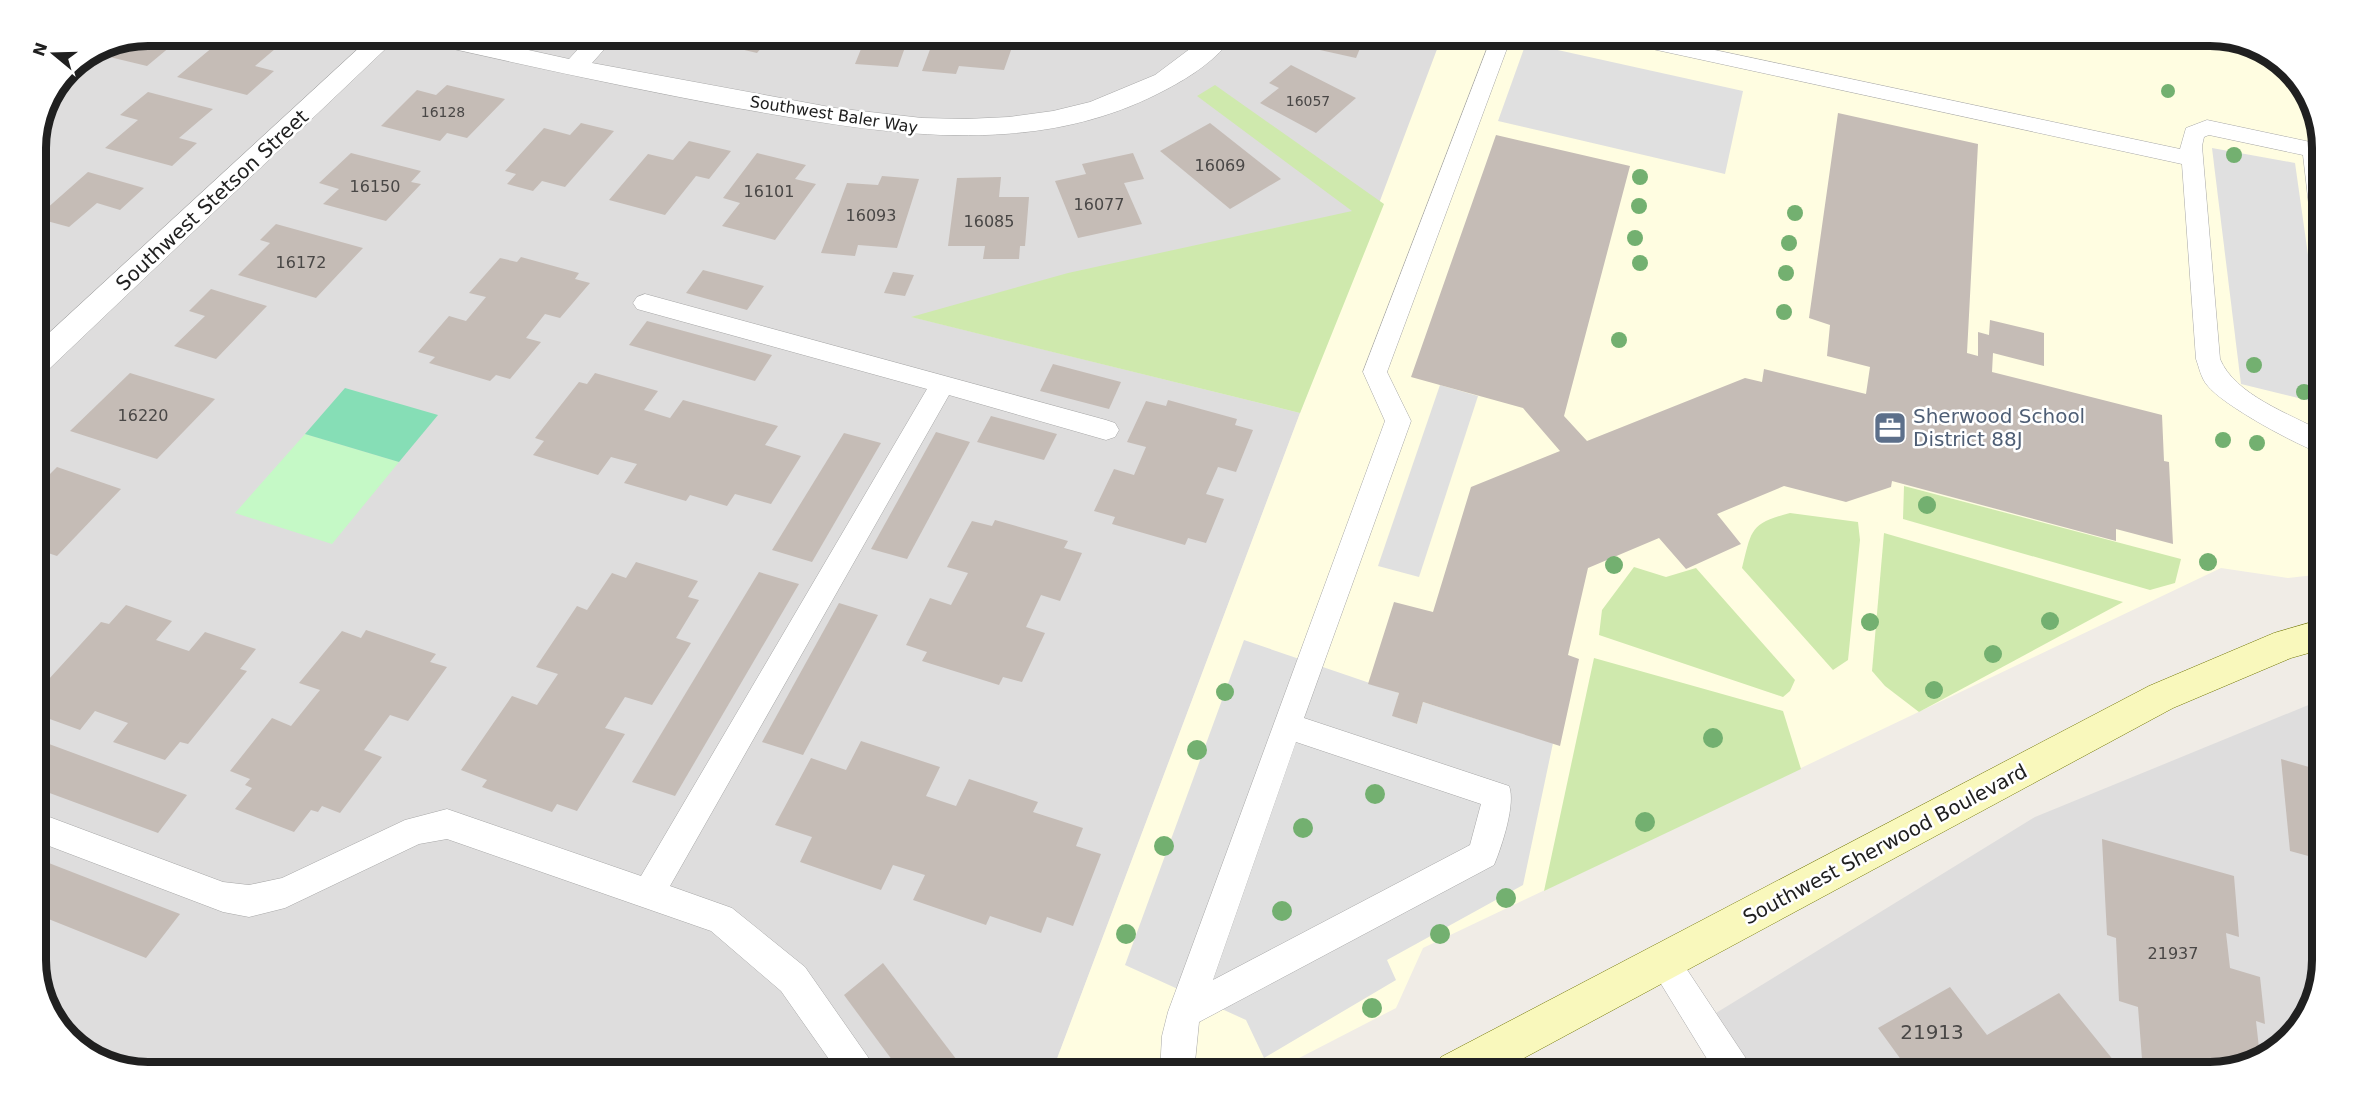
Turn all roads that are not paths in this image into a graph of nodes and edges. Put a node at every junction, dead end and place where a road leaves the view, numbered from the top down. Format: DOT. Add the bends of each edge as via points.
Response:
graph roads {
  1 [pos="376,46"];
  2 [pos="476,46"];
  3 [pos="595,46"];
  4 [pos="1211,46"];
  5 [pos="1497,46"];
  6 [pos="1667,46"];
  7 [pos="574,68"];
  8 [pos="2312,148"];
  9 [pos="2192,159"];
  10 [pos="645,303"];
  11 [pos="48,338"];
  12 [pos="943,384"];
  13 [pos="1106,430"];
  14 [pos="2312,438"];
  15 [pos="2312,637"];
  16 [pos="1287,726"];
  17 [pos="47,830"];
  18 [pos="649,893"];
  19 [pos="1664,961"];
  20 [pos="1185,1012"];
  21 [pos="851,1062"];
  22 [pos="1178,1062"];
  23 [pos="1475,1062"];
  24 [pos="1729,1062"];
  1 -- 11 [label="street, Southwest Stetson Street"];
  2 -- 7 [label="street, Southwest Baler Way"];
  3 -- 7 [label="street"];
  4 -- 7 [label="street, Southwest Baler Way" via="1175,74 1128,99 1052,121 1002,128 880,124"];
  5 -- 16 [label="lane" via="1376,372 1398,421"];
  6 -- 9 [label="lane"];
  8 -- 9 [label="lane" via="2207,127 2194,134"];
  9 -- 14 [label="lane" via="2208,359 2216,379 2245,402"];
  10 -- 12 [label="lane"];
  12 -- 13 [label="lane"];
  12 -- 18 [label="lane"];
  15 -- 19 [label="main road, Southwest Sherwood Boulevard" via="2275,648 2161,697"];
  16 -- 20 [label="lane"];
  16 -- 20 [label="lane" via="1498,796 1483,854"];
  17 -- 18 [label="lane" via="223,897 249,901 285,893 416,830 447,824"];
  18 -- 21 [label="lane" via="721,919 793,979"];
  19 -- 23 [label="main road, Southwest Sherwood Boulevard"];
  19 -- 24 [label="lane"];
  20 -- 22 [label="lane"];
}
